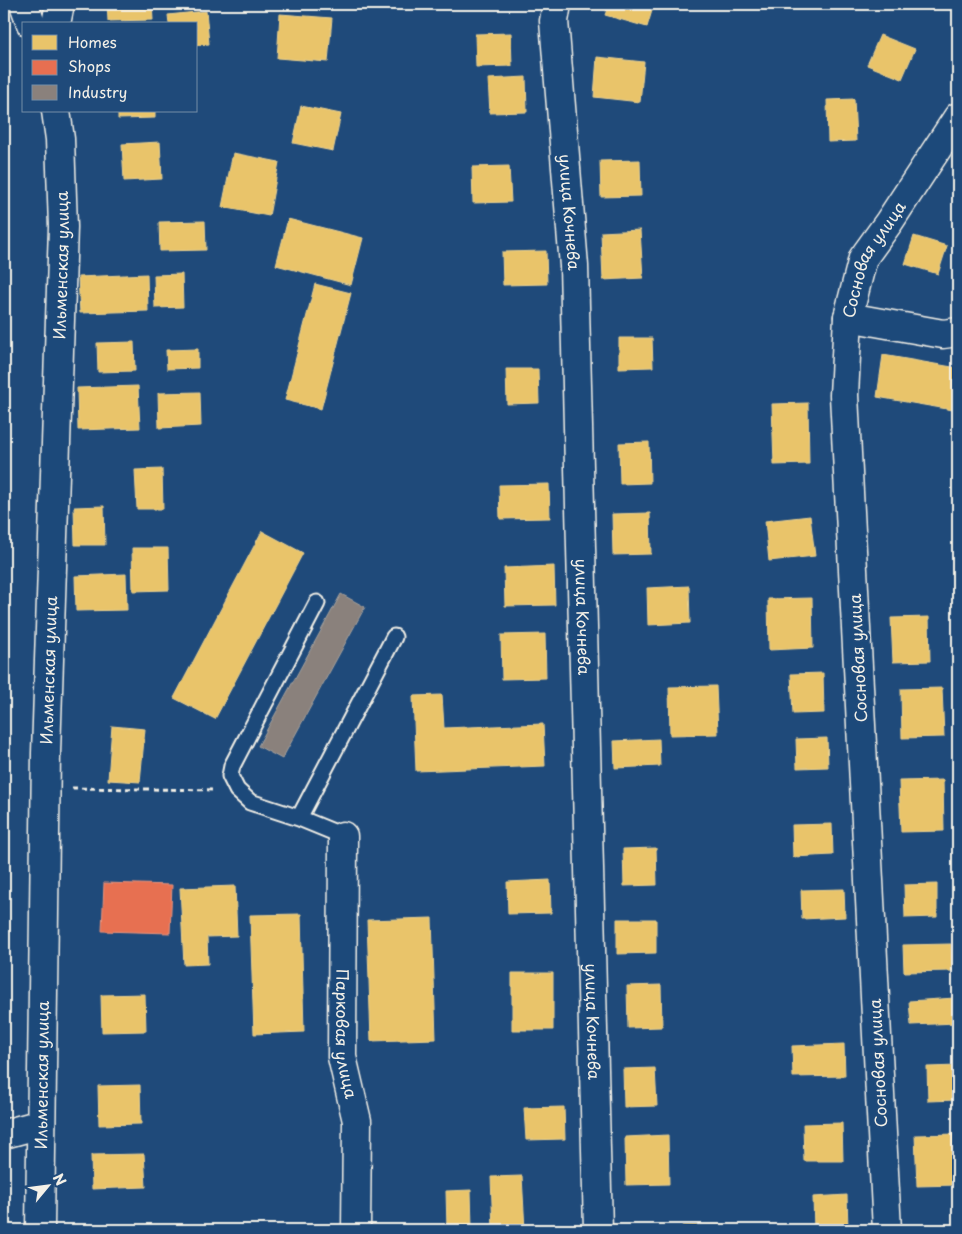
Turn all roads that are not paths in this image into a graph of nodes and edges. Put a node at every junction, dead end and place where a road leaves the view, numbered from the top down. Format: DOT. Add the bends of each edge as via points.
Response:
graph roads {
  1 [pos="24,4"];
  2 [pos="60,4"];
  3 [pos="557,4"];
  4 [pos="31,22"];
  5 [pos="56,22"];
  6 [pos="56,112"];
  7 [pos="958,117"];
  8 [pos="848,317"];
  9 [pos="958,332"];
  10 [pos="317,603"];
  11 [pos="394,637"];
  12 [pos="299,818"];
  13 [pos="343,836"];
  14 [pos="41,1124"];
  15 [pos="4,1134"];
  16 [pos="40,1230"];
  17 [pos="356,1230"];
  18 [pos="598,1230"];
  19 [pos="887,1230"];
  1 -- 4 [label="street"];
  2 -- 5 [label="street"];
  3 -- 18 [label="street, улица Кочнева" via="554,21 574,266"];
  6 -- 14 [label="street, Ильменская улица" via="63,227 46,788"];
  7 -- 8 [label="street, Сосновая улица" via="863,258"];
  8 -- 9 [label="street" via="943,334"];
  8 -- 19 [label="street, Сосновая улица" via="844,395"];
  10 -- 12 [label="lane" via="232,766 230,776 237,790 250,802"];
  11 -- 12 [label="lane"];
  12 -- 13 [label="lane"];
  13 -- 17 [label="street, Парковая улица" via="342,1058 357,1121"];
  14 -- 15 [label="street"];
  14 -- 16 [label="street, Ильменская улица"];
}
